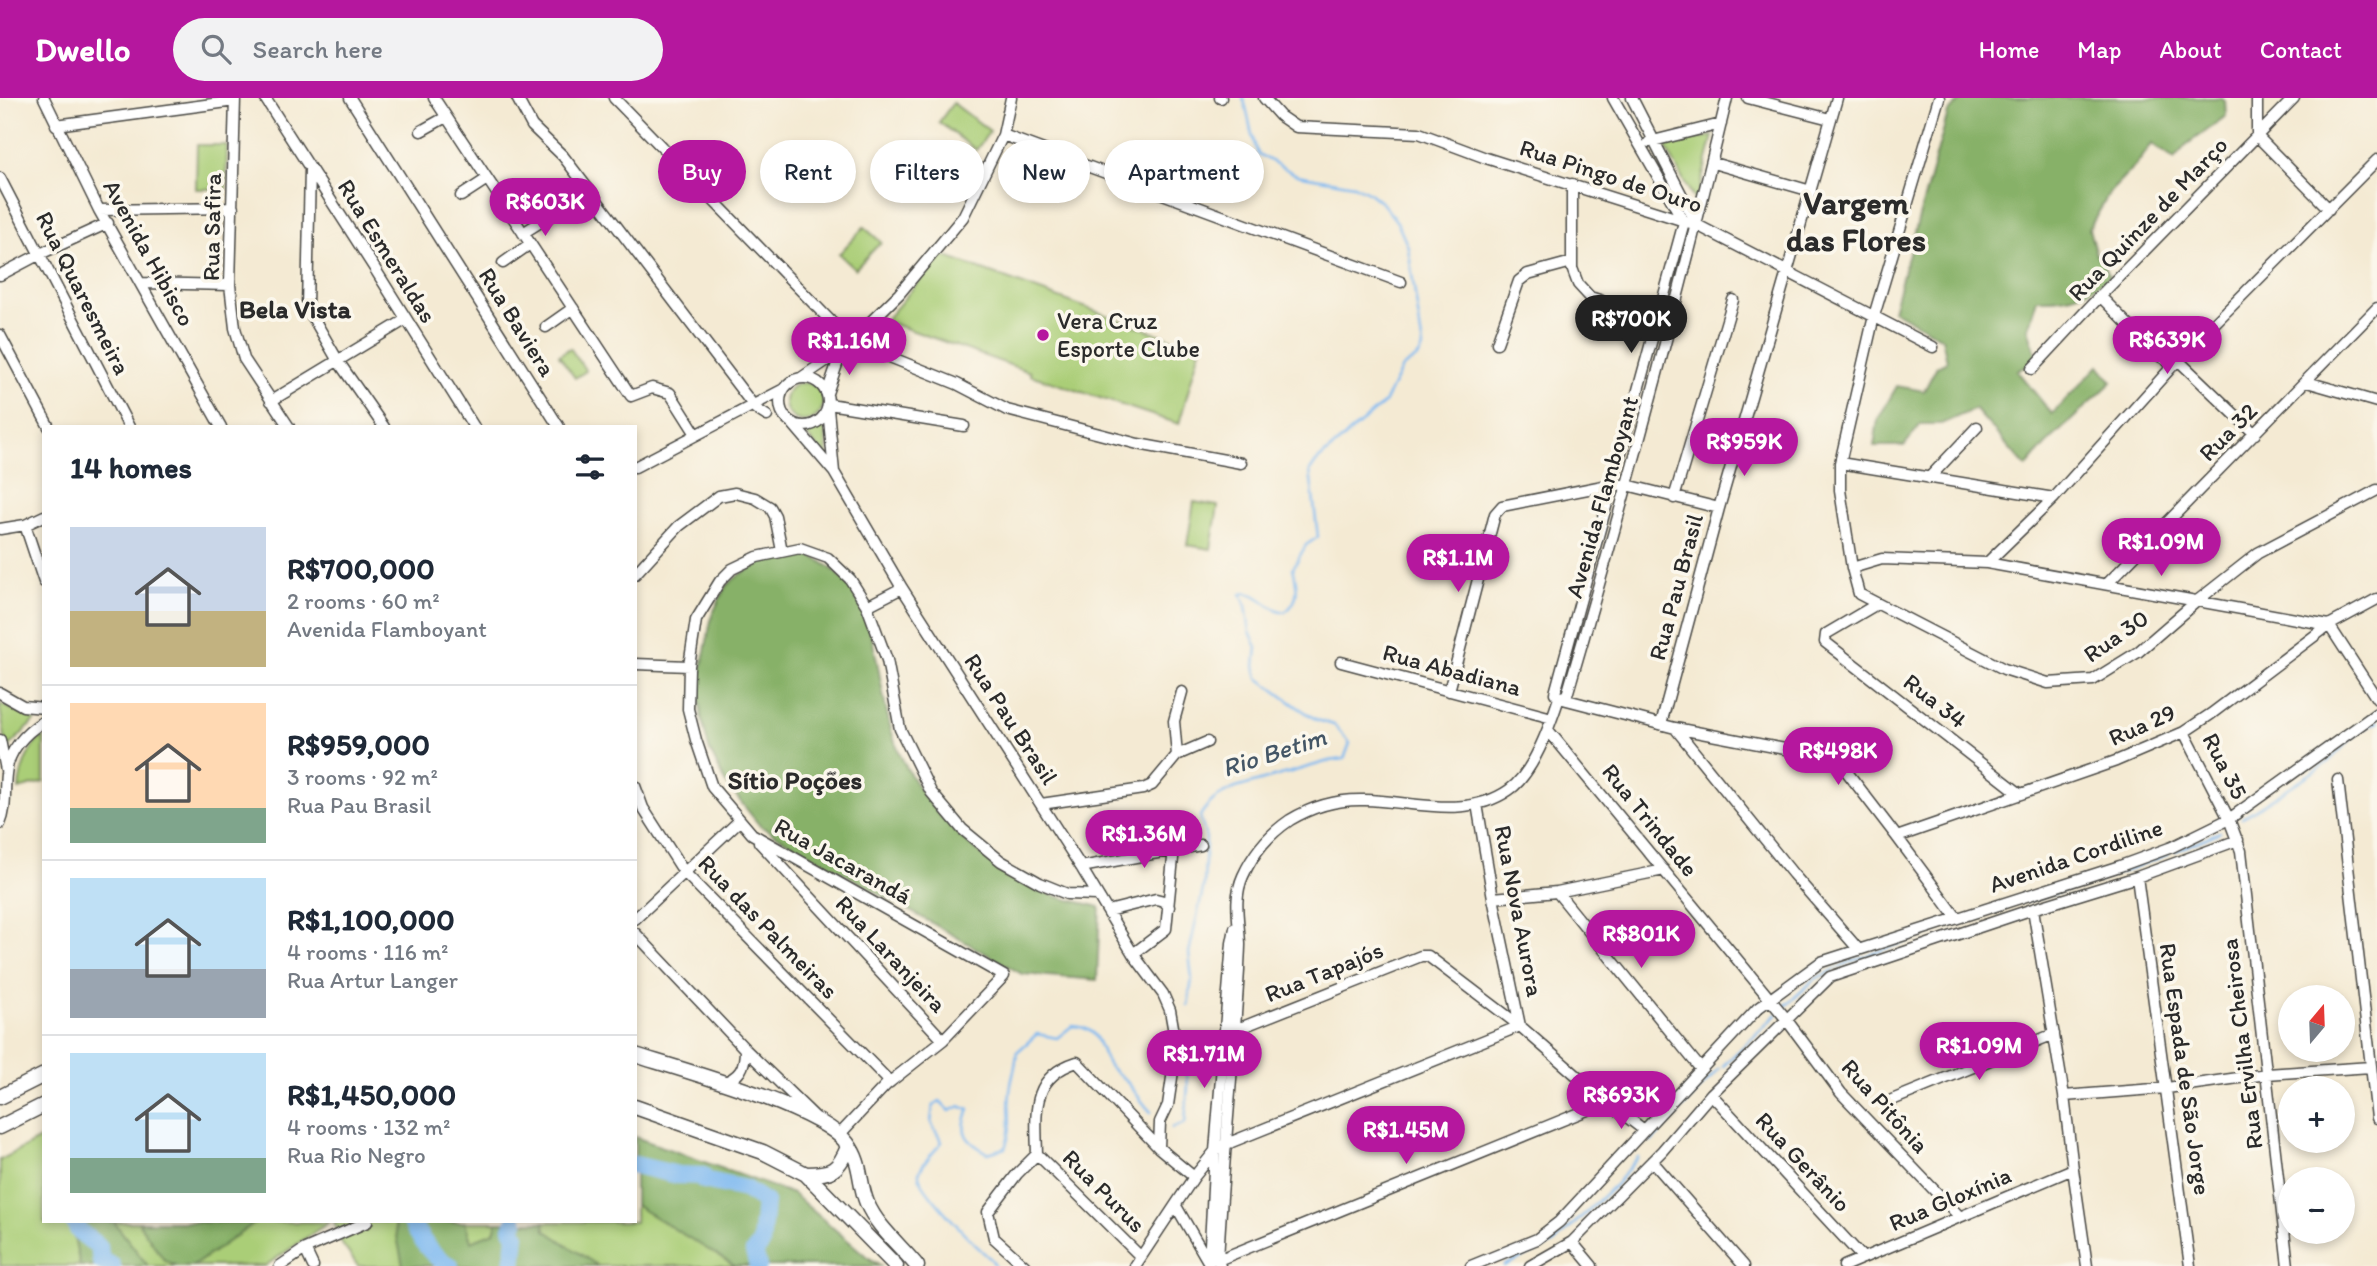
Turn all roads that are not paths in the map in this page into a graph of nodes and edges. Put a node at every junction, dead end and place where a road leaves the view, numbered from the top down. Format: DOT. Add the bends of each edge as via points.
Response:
graph roads {
  1 [pos="44,98"];
  2 [pos="265,98"];
  3 [pos="350,98"];
  4 [pos="434,98"];
  5 [pos="517,98"];
  6 [pos="614,98"];
  7 [pos="1011,98"];
  8 [pos="1265,98"];
  9 [pos="1613,98"];
  10 [pos="1632,98"];
  11 [pos="1727,98"];
  12 [pos="1748,98"];
  13 [pos="1837,98"];
  14 [pos="1939,98"];
  15 [pos="2257,98"];
  16 [pos="2294,98"];
  17 [pos="235,99"];
  18 [pos="446,117"];
  19 [pos="1830,119"];
  20 [pos="1721,124"];
  21 [pos="56,125"];
  22 [pos="421,131"];
  23 [pos="1003,135"];
  24 [pos="2257,136"];
  25 [pos="1653,139"];
  26 [pos="1640,149"];
  27 [pos="2377,160"];
  28 [pos="1713,163"];
  29 [pos="310,168"];
  30 [pos="0,178"];
  31 [pos="487,179"];
  32 [pos="1572,184"];
  33 [pos="1811,191"];
  34 [pos="461,196"];
  35 [pos="233,208"];
  36 [pos="2329,209"];
  37 [pos="99,210"];
  38 [pos="550,216"];
  39 [pos="1684,222"];
  40 [pos="108,223"];
  41 [pos="1697,225"];
  42 [pos="523,233"];
  43 [pos="530,244"];
  44 [pos="40,254"];
  45 [pos="1572,262"];
  46 [pos="503,263"];
  47 [pos="1789,271"];
  48 [pos="0,275"];
  49 [pos="1401,282"];
  50 [pos="142,283"];
  51 [pos="230,285"];
  52 [pos="2100,296"];
  53 [pos="1733,300"];
  54 [pos="573,308"];
  55 [pos="2377,308"];
  56 [pos="1874,316"];
  57 [pos="405,320"];
  58 [pos="1654,326"];
  59 [pos="547,327"];
  60 [pos="1669,331"];
  61 [pos="0,335"];
  62 [pos="1497,343"];
  63 [pos="846,346"];
  64 [pos="1933,347"];
  65 [pos="338,360"];
  66 [pos="2178,360"];
  67 [pos="2032,369"];
  68 [pos="801,378"];
  69 [pos="2307,382"];
  70 [pos="784,389"];
  71 [pos="271,401"];
  72 [pos="828,402"];
  73 [pos="2377,402"];
  74 [pos="753,404"];
  75 [pos="767,416"];
  76 [pos="724,419"];
  77 [pos="791,423"];
  78 [pos="47,425"];
  79 [pos="128,425"];
  80 [pos="219,425"];
  81 [pos="288,425"];
  82 [pos="383,425"];
  83 [pos="473,425"];
  84 [pos="558,425"];
  85 [pos="964,426"];
  86 [pos="1977,427"];
  87 [pos="696,434"];
  88 [pos="2255,434"];
  89 [pos="1241,463"];
  90 [pos="1840,463"];
  91 [pos="637,466"];
  92 [pos="834,472"];
  93 [pos="1929,478"];
  94 [pos="1613,484"];
  95 [pos="1628,485"];
  96 [pos="2377,490"];
  97 [pos="1674,498"];
  98 [pos="2054,498"];
  99 [pos="1719,508"];
  100 [pos="42,517"];
  101 [pos="25,524"];
  102 [pos="0,529"];
  103 [pos="782,551"];
  104 [pos="1987,563"];
  105 [pos="1852,568"];
  106 [pos="637,572"];
  107 [pos="42,576"];
  108 [pos="2107,584"];
  109 [pos="902,588"];
  110 [pos="2377,599"];
  111 [pos="2197,601"];
  112 [pos="1877,604"];
  113 [pos="867,606"];
  114 [pos="2329,625"];
  115 [pos="1341,662"];
  116 [pos="637,664"];
  117 [pos="689,666"];
  118 [pos="1449,691"];
  119 [pos="1182,692"];
  120 [pos="0,693"];
  121 [pos="1559,698"];
  122 [pos="2377,699"];
  123 [pos="42,708"];
  124 [pos="2377,713"];
  125 [pos="1552,718"];
  126 [pos="42,722"];
  127 [pos="1661,724"];
  128 [pos="1675,728"];
  129 [pos="1548,730"];
  130 [pos="2184,732"];
  131 [pos="0,740"];
  132 [pos="1207,742"];
  133 [pos="1177,755"];
  134 [pos="6,770"];
  135 [pos="2338,780"];
  136 [pos="637,791"];
  137 [pos="2019,793"];
  138 [pos="1041,804"];
  139 [pos="1477,804"];
  140 [pos="2230,819"];
  141 [pos="739,821"];
  142 [pos="0,824"];
  143 [pos="752,834"];
  144 [pos="1897,837"];
  145 [pos="2238,840"];
  146 [pos="1201,845"];
  147 [pos="1174,848"];
  148 [pos="1081,867"];
  149 [pos="1664,870"];
  150 [pos="684,872"];
  151 [pos="2137,877"];
  152 [pos="1557,892"];
  153 [pos="1097,895"];
  154 [pos="1493,898"];
  155 [pos="1169,906"];
  156 [pos="2033,909"];
  157 [pos="1108,911"];
  158 [pos="637,917"];
  159 [pos="1957,918"];
  160 [pos="1237,922"];
  161 [pos="641,943"];
  162 [pos="1859,950"];
  163 [pos="1133,954"];
  164 [pos="1771,1001"];
  165 [pos="1784,1017"];
  166 [pos="1520,1026"];
  167 [pos="1235,1030"];
  168 [pos="2054,1034"];
  169 [pos="943,1040"];
  170 [pos="745,1049"];
  171 [pos="637,1058"];
  172 [pos="2371,1067"];
  173 [pos="1700,1068"];
  174 [pos="2267,1074"];
  175 [pos="42,1075"];
  176 [pos="890,1082"];
  177 [pos="722,1084"];
  178 [pos="2166,1088"];
  179 [pos="1711,1094"];
  180 [pos="2064,1096"];
  181 [pos="0,1097"];
  182 [pos="1892,1100"];
  183 [pos="1607,1102"];
  184 [pos="42,1106"];
  185 [pos="637,1108"];
  186 [pos="2377,1118"];
  187 [pos="819,1121"];
  188 [pos="0,1127"];
  189 [pos="1644,1130"];
  190 [pos="843,1139"];
  191 [pos="1159,1148"];
  192 [pos="1219,1148"];
  193 [pos="1037,1154"];
  194 [pos="1652,1161"];
  195 [pos="2073,1169"];
  196 [pos="806,1174"];
  197 [pos="1194,1177"];
  198 [pos="1176,1206"];
  199 [pos="1960,1217"];
  200 [pos="366,1223"];
  201 [pos="1572,1242"];
  202 [pos="305,1249"];
  203 [pos="1863,1258"];
  204 [pos="1138,1262"];
  205 [pos="1214,1264"];
  206 [pos="279,1266"];
  207 [pos="313,1266"];
  208 [pos="896,1266"];
  209 [pos="917,1266"];
  210 [pos="1026,1266"];
  211 [pos="1471,1266"];
  212 [pos="1530,1266"];
  213 [pos="1592,1266"];
  214 [pos="1744,1266"];
  215 [pos="1843,1266"];
  216 [pos="2088,1266"];
  217 [pos="2190,1266"];
  218 [pos="2288,1266"];
  1 -- 21 [label="street, Avenida Hibisco"];
  2 -- 29 [label="street, Rua Esmeraldas"];
  3 -- 84 [label="street, Rua Baviera"];
  4 -- 18 [label="street"];
  5 -- 74 [label="street" via="532,126 564,156"];
  6 -- 63 [label="street"];
  7 -- 23 [label="street"];
  8 -- 32 [label="street, Rua Pingo de Ouro" via="1296,127 1419,133"];
  9 -- 26 [label="street"];
  10 -- 25 [label="street"];
  11 -- 20 [label="street, Avenida Flamboyant"];
  12 -- 19 [label="street"];
  13 -- 19 [label="street, Rua Pau Brasil"];
  14 -- 56 [label="street"];
  15 -- 24 [label="street"];
  16 -- 24 [label="street, Rua Quinze de Março"];
  17 -- 21 [label="street"];
  17 -- 35 [label="street, Rua Safira"];
  18 -- 22 [label="street"];
  18 -- 31 [label="street"];
  19 -- 33 [label="street, Rua Pau Brasil"];
  20 -- 25 [label="street"];
  20 -- 28 [label="street, Avenida Flamboyant"];
  21 -- 37 [label="street, Avenida Hibisco"];
  23 -- 49 [label="street"];
  23 -- 63 [label="street" via="963,217 898,294"];
  24 -- 36 [label="street"];
  24 -- 52 [label="street, Rua Quinze de Março"];
  25 -- 26 [label="street"];
  25 -- 41 [label="street"];
  26 -- 39 [label="street"];
  27 -- 36 [label="street"];
  28 -- 33 [label="street"];
  28 -- 41 [label="street, Avenida Flamboyant"];
  29 -- 57 [label="street, Rua Esmeraldas"];
  29 -- 65 [label="street" via="306,307"];
  30 -- 44 [label="street, Rua Quaresmeira"];
  31 -- 34 [label="street"];
  31 -- 42 [label="street"];
  32 -- 39 [label="street, Rua Pingo de Ouro"];
  32 -- 45 [label="street"];
  33 -- 47 [label="street, Rua Pau Brasil"];
  35 -- 37 [label="street"];
  35 -- 51 [label="street, Rua Safira"];
  36 -- 66 [label="street"];
  37 -- 40 [label="street, Avenida Hibisco"];
  38 -- 42 [label="street"];
  39 -- 41 [label="street, Rua Pingo de Ouro"];
  39 -- 58 [label="street, Avenida Flamboyant"];
  40 -- 44 [label="street"];
  40 -- 50 [label="street, Avenida Hibisco"];
  41 -- 47 [label="street, Rua Pingo de Ouro"];
  41 -- 60 [label="street, Avenida Flamboyant"];
  42 -- 43 [label="street"];
  43 -- 46 [label="street"];
  43 -- 54 [label="street"];
  44 -- 48 [label="street"];
  44 -- 79 [label="street, Rua Quaresmeira"];
  45 -- 58 [label="street" via="1578,284 1590,297"];
  45 -- 62 [label="street" via="1528,274 1519,281"];
  47 -- 56 [label="street, Rua Pingo de Ouro"];
  47 -- 99 [label="street, Rua Pau Brasil"];
  50 -- 51 [label="street"];
  50 -- 80 [label="street, Avenida Hibisco"];
  51 -- 71 [label="street, Rua Safira" via="244,359"];
  52 -- 66 [label="street" via="2158,355"];
  52 -- 67 [label="street, Rua Quinze de Março"];
  53 -- 97 [label="street"];
  54 -- 59 [label="street"];
  54 -- 87 [label="street" via="631,396 652,388 670,393"];
  55 -- 69 [label="street, Rua 32"];
  56 -- 64 [label="street, Rua Pingo de Ouro"];
  56 -- 90 [label="street"];
  57 -- 65 [label="street"];
  57 -- 83 [label="street, Rua Esmeraldas"];
  58 -- 60 [label="street"];
  58 -- 94 [label="street, Avenida Flamboyant"];
  60 -- 95 [label="street, Avenida Flamboyant"];
  61 -- 78 [label="street"];
  63 -- 68 [label="street"];
  63 -- 72 [label="street"];
  63 -- 89 [label="street" via="957,384 1007,410 1138,444"];
  65 -- 71 [label="street"];
  65 -- 82 [label="street"];
  66 -- 88 [label="street"];
  66 -- 98 [label="street"];
  68 -- 70 [label="street"];
  68 -- 72 [label="street" via="818,382"];
  69 -- 73 [label="street"];
  69 -- 88 [label="street, Rua 32"];
  70 -- 74 [label="street"];
  70 -- 77 [label="street" via="780,409"];
  71 -- 81 [label="street, Rua Safira"];
  72 -- 77 [label="street" via="825,416 814,425"];
  72 -- 85 [label="street"];
  72 -- 92 [label="street, Rua Pau Brasil"];
  74 -- 75 [label="street"];
  74 -- 76 [label="street"];
  75 -- 76 [label="street"];
  75 -- 77 [label="street"];
  76 -- 87 [label="street"];
  77 -- 92 [label="street, Rua Pau Brasil"];
  86 -- 93 [label="street"];
  87 -- 91 [label="street"];
  88 -- 108 [label="street, Rua 32"];
  90 -- 93 [label="street"];
  90 -- 105 [label="street"];
  92 -- 109 [label="street, Rua Pau Brasil"];
  93 -- 98 [label="street"];
  94 -- 95 [label="street"];
  94 -- 118 [label="street" via="1507,503 1498,509"];
  94 -- 121 [label="street, Avenida Flamboyant" via="1555,693"];
  95 -- 97 [label="street"];
  95 -- 121 [label="street, Avenida Flamboyant" via="1567,695"];
  96 -- 111 [label="street, Rua 30" via="2258,553"];
  97 -- 99 [label="street"];
  98 -- 104 [label="street"];
  99 -- 127 [label="street, Rua Pau Brasil"];
  100 -- 101 [label="street"];
  101 -- 102 [label="street"];
  101 -- 107 [label="street"];
  103 -- 106 [label="street" via="770,507 735,493 719,496 679,526"];
  103 -- 113 [label="street, Rua Jacarandá" via="800,548 828,558 850,579"];
  103 -- 117 [label="street, Rua Jacarandá" via="732,569 720,581 696,620"];
  104 -- 105 [label="street" via="1882,559"];
  104 -- 108 [label="street"];
  105 -- 112 [label="street, Rua 30" via="1859,594"];
  108 -- 111 [label="street"];
  109 -- 113 [label="street"];
  109 -- 138 [label="street, Rua Pau Brasil"];
  110 -- 114 [label="street, Rua 29"];
  111 -- 112 [label="street, Rua 30" via="2138,652 2093,680 2048,683 2004,669"];
  111 -- 114 [label="street"];
  112 -- 137 [label="street, Rua 34" via="1826,634 1825,642"];
  113 -- 153 [label="street, Rua Jacarandá" via="887,660 900,729 932,792 962,829 1001,861 1067,894"];
  114 -- 122 [label="street"];
  114 -- 130 [label="street, Rua 29"];
  115 -- 118 [label="street, Rua Abadiana"];
  116 -- 117 [label="street"];
  117 -- 141 [label="street, Rua Jacarandá" via="688,709 696,740 712,786"];
  118 -- 125 [label="street, Rua Abadiana"];
  119 -- 133 [label="street" via="1174,725"];
  120 -- 123 [label="street" via="23,706"];
  121 -- 125 [label="street, Avenida Flamboyant"];
  121 -- 127 [label="street"];
  124 -- 140 [label="street, Avenida Cordiline"];
  125 -- 129 [label="street, Avenida Flamboyant"];
  126 -- 134 [label="street" via="17,744"];
  127 -- 128 [label="street"];
  128 -- 144 [label="street" via="1837,760"];
  128 -- 162 [label="street"];
  129 -- 139 [label="street, Avenida Flamboyant" via="1524,775 1510,790"];
  129 -- 149 [label="street, Rua Trindade"];
  130 -- 137 [label="street, Rua 29" via="2116,761"];
  130 -- 140 [label="street, Rua 35"];
  131 -- 134 [label="street"];
  132 -- 133 [label="street"];
  133 -- 138 [label="street" via="1152,785 1143,789"];
  134 -- 142 [label="street" via="5,814"];
  135 -- 172 [label="street"];
  136 -- 150 [label="street, Rua das Palmeiras"];
  137 -- 144 [label="street, Rua 29"];
  138 -- 148 [label="street, Rua Pau Brasil"];
  139 -- 154 [label="street, Rua Nova Aurora"];
  139 -- 160 [label="street, Avenida Flamboyant" via="1441,808 1344,800 1300,814 1262,843 1241,880"];
  140 -- 145 [label="street, Rua Ervilha Cheirosa"];
  140 -- 159 [label="street, Avenida Cordiline" via="2120,866"];
  141 -- 143 [label="street, Rua Jacarandá"];
  141 -- 150 [label="street"];
  143 -- 169 [label="street, Rua Laranjeira"];
  143 -- 169 [label="street, Rua Jacarandá" via="1004,976"];
  144 -- 159 [label="street"];
  145 -- 151 [label="street, Avenida Cordiline"];
  145 -- 174 [label="street, Rua Ervilha Cheirosa"];
  146 -- 147 [label="street"];
  147 -- 148 [label="street"];
  147 -- 155 [label="street"];
  148 -- 153 [label="street, Rua Pau Brasil"];
  149 -- 152 [label="street"];
  149 -- 164 [label="street, Rua Trindade"];
  150 -- 158 [label="street"];
  150 -- 176 [label="street, Rua das Palmeiras"];
  151 -- 156 [label="street, Avenida Cordiline"];
  151 -- 178 [label="street, Rua Espada de São Jorge"];
  152 -- 154 [label="street"];
  152 -- 173 [label="street"];
  153 -- 157 [label="street, Rua Pau Brasil"];
  154 -- 166 [label="street, Rua Nova Aurora"];
  155 -- 157 [label="street" via="1156,899"];
  155 -- 163 [label="street" via="1166,929"];
  156 -- 165 [label="street, Avenida Cordiline" via="1830,977"];
  156 -- 168 [label="street"];
  157 -- 163 [label="street, Rua Pau Brasil"];
  159 -- 162 [label="street, Avenida Cordiline"];
  160 -- 167 [label="street"];
  160 -- 192 [label="street"];
  161 -- 170 [label="street"];
  162 -- 164 [label="street, Avenida Cordiline" via="1821,962"];
  163 -- 191 [label="street, Rua Pau Brasil" via="1163,993 1173,1027 1173,1077 1160,1122"];
  164 -- 165 [label="street, Rua Trindade"];
  164 -- 173 [label="street, Avenida Cordiline" via="1758,1008"];
  165 -- 179 [label="street, Avenida Cordiline"];
  165 -- 199 [label="street, Rua Pitônia" via="1840,1093"];
  166 -- 167 [label="street, Rua Tapajós" via="1428,956 1420,956"];
  166 -- 183 [label="street"];
  166 -- 192 [label="street"];
  167 -- 192 [label="street"];
  168 -- 180 [label="street"];
  168 -- 182 [label="street"];
  169 -- 176 [label="street"];
  170 -- 177 [label="street" via="740,1073"];
  170 -- 187 [label="street"];
  171 -- 177 [label="main road"];
  172 -- 174 [label="street"];
  172 -- 186 [label="street"];
  173 -- 189 [label="street, Avenida Cordiline"];
  174 -- 178 [label="street"];
  174 -- 218 [label="street, Rua Ervilha Cheirosa"];
  175 -- 181 [label="main road"];
  176 -- 190 [label="street"];
  177 -- 187 [label="main road"];
  178 -- 180 [label="street"];
  178 -- 217 [label="street, Rua Espada de São Jorge"];
  179 -- 194 [label="street, Avenida Cordiline"];
  179 -- 203 [label="street, Rua Gerânio"];
  180 -- 195 [label="street"];
  183 -- 189 [label="street"];
  183 -- 205 [label="street"];
  184 -- 188 [label="main road"];
  185 -- 196 [label="main road" via="764,1152"];
  187 -- 190 [label="main road"];
  189 -- 211 [label="street, Avenida Cordiline" via="1559,1222 1537,1239"];
  190 -- 196 [label="main road" via="848,1147 842,1162 829,1173"];
  190 -- 209 [label="main road" via="856,1156 872,1215"];
  191 -- 193 [label="street" via="1077,1062 1045,1083 1038,1095"];
  191 -- 197 [label="street"];
  192 -- 197 [label="street"];
  192 -- 205 [label="street"];
  193 -- 204 [label="street, Rua Purus"];
  193 -- 210 [label="street" via="988,1212 994,1238"];
  194 -- 201 [label="street, Avenida Cordiline"];
  194 -- 214 [label="street"];
  195 -- 199 [label="street, Rua Gloxínia"];
  195 -- 216 [label="street"];
  196 -- 208 [label="main road"];
  197 -- 198 [label="street"];
  198 -- 204 [label="street"];
  198 -- 205 [label="street"];
  199 -- 203 [label="street, Rua Gloxínia"];
  200 -- 202 [label="street"];
  201 -- 212 [label="street, Avenida Cordiline"];
  201 -- 213 [label="street"];
  202 -- 206 [label="street"];
  202 -- 207 [label="street"];
  203 -- 215 [label="street, Rua Gloxínia"];
}
